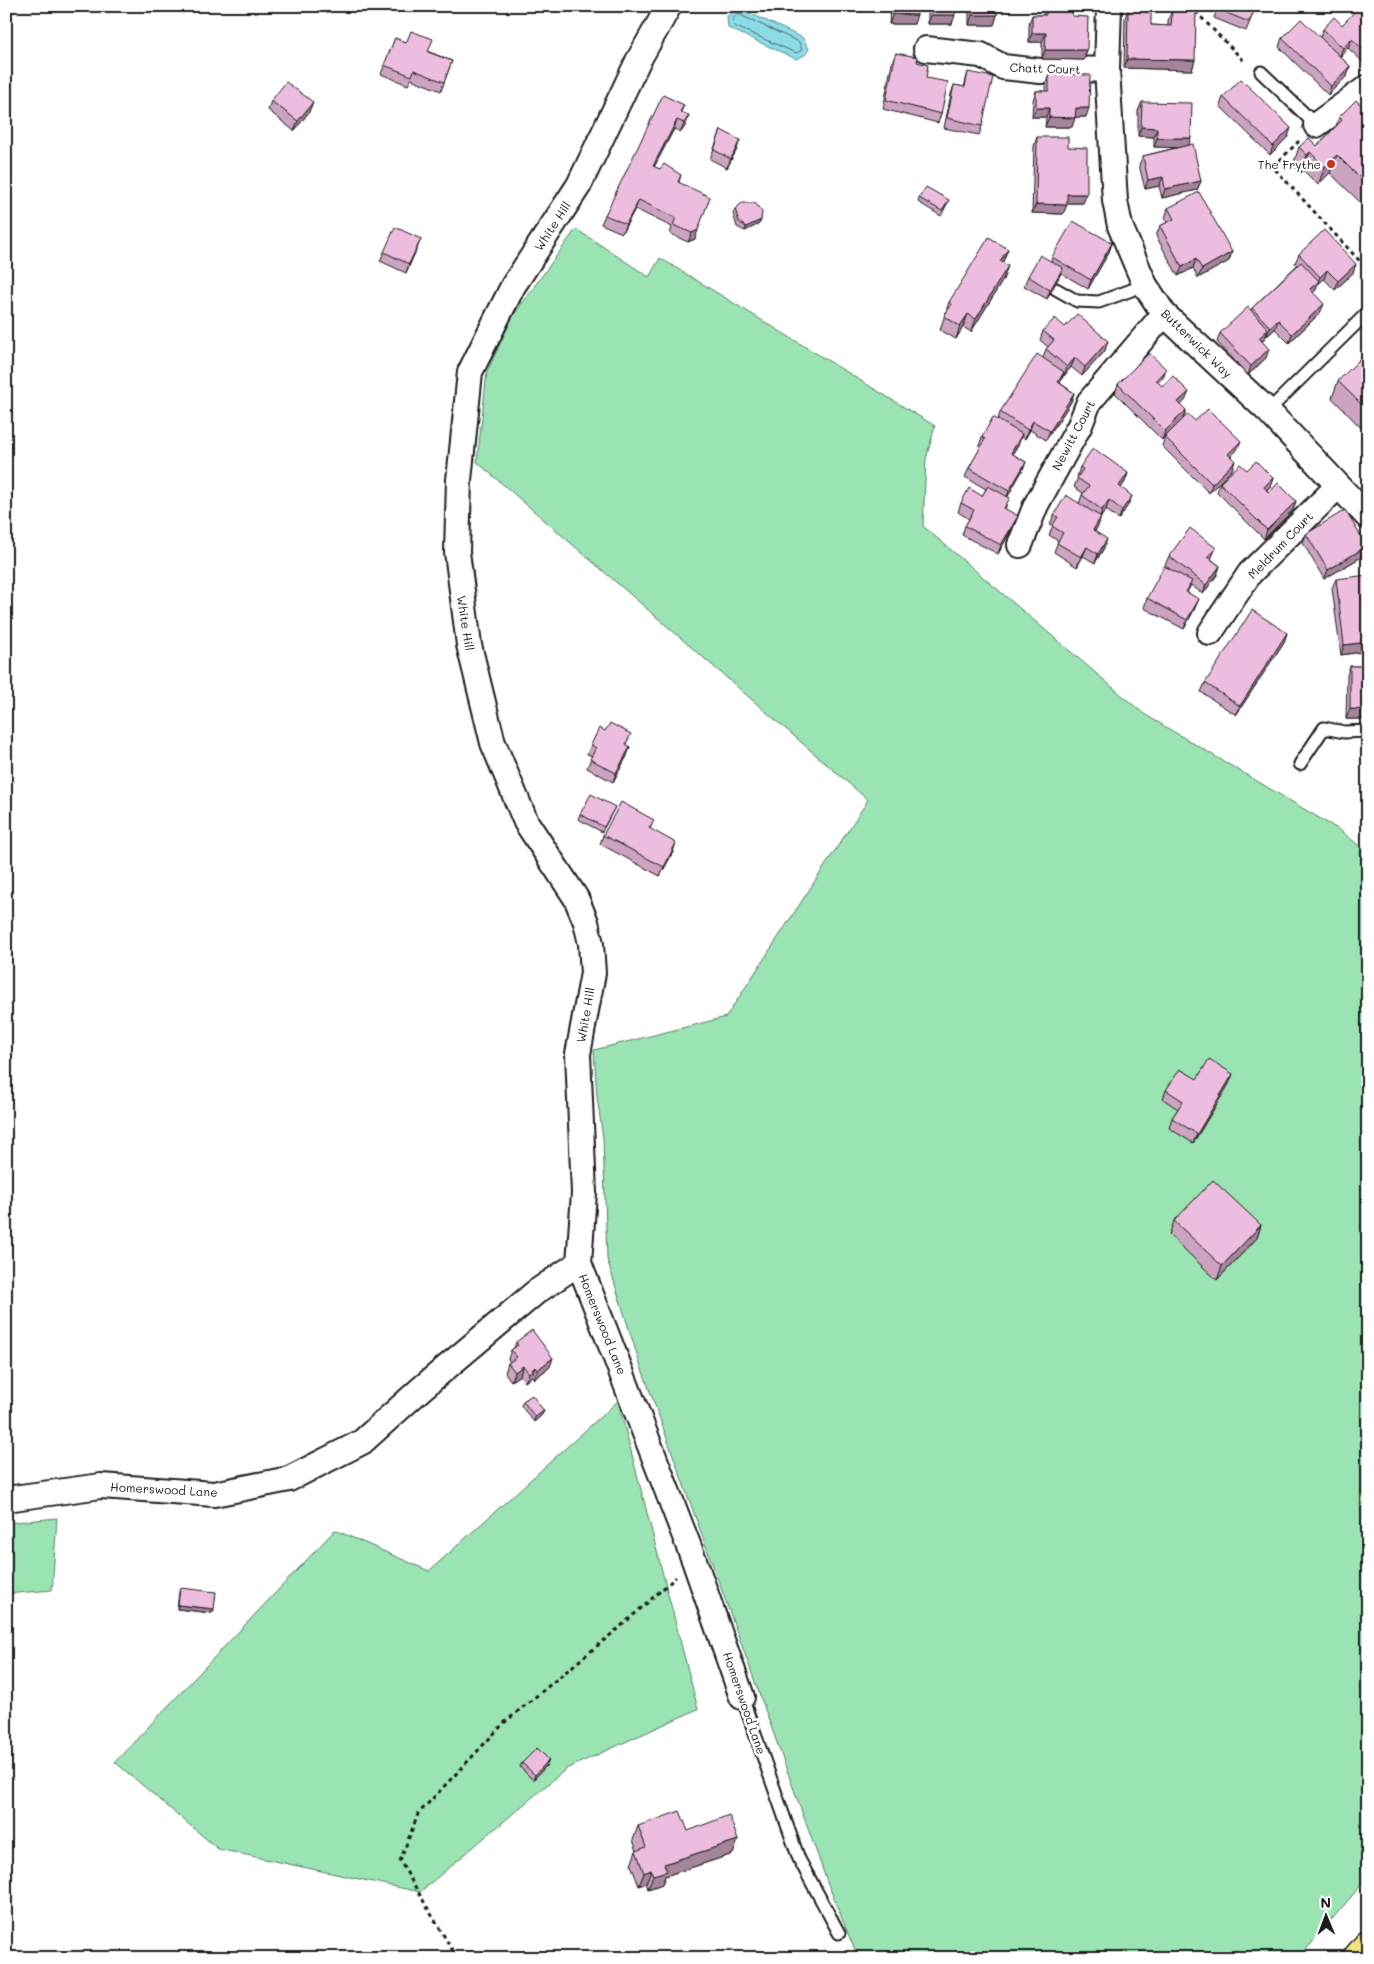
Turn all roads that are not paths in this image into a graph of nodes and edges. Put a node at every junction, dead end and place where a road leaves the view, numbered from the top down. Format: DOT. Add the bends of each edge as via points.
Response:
graph roads {
  1 [pos="669,6"];
  2 [pos="1109,6"];
  3 [pos="926,49"];
  4 [pos="1107,69"];
  5 [pos="1261,72"];
  6 [pos="1368,87"];
  7 [pos="1316,125"];
  8 [pos="1145,286"];
  9 [pos="1056,289"];
  10 [pos="1368,312"];
  11 [pos="1164,314"];
  12 [pos="1268,411"];
  13 [pos="1338,486"];
  14 [pos="1368,517"];
  15 [pos="1020,544"];
  16 [pos="1210,633"];
  17 [pos="1368,731"];
  18 [pos="1300,764"];
  19 [pos="579,1263"];
  20 [pos="6,1499"];
  21 [pos="742,1697"];
  22 [pos="839,1933"];
  23 [pos="1368,1945"];
  24 [pos="1357,1958"];
  1 -- 19 [label="street, White Hill" via="638,61 579,185 512,286 470,372 459,480 456,552 462,600 469,645 493,743 526,822 576,898 586,922 590,944 592,973 578,1054 584,1193"];
  2 -- 4 [label="street, Butterwick Way"];
  3 -- 4 [label="street, Chatt Court" via="981,55 1003,67 1040,71"];
  4 -- 8 [label="street, Butterwick Way" via="1115,201 1120,226"];
  5 -- 7 [label="lane"];
  6 -- 7 [label="street"];
  8 -- 9 [label="lane" via="1100,302 1077,301"];
  8 -- 11 [label="street, Butterwick Way"];
  10 -- 12 [label="lane"];
  11 -- 12 [label="street, Butterwick Way"];
  11 -- 15 [label="street, Newitt Court" via="1089,402 1080,425 1036,505"];
  12 -- 13 [label="street, Butterwick Way"];
  13 -- 14 [label="street, Butterwick Way"];
  13 -- 16 [label="street, Meldrum Court" via="1250,573"];
  17 -- 18 [label="lane" via="1344,732 1324,728"];
  19 -- 20 [label="street, Homerswood Lane" via="521,1305 362,1442 289,1479 214,1494 101,1486"];
  19 -- 21 [label="street, Homerswood Lane" via="694,1560"];
  21 -- 22 [label="lane, Homerswood Lane" via="799,1859"];
  23 -- 24 [label="highway"];
}
